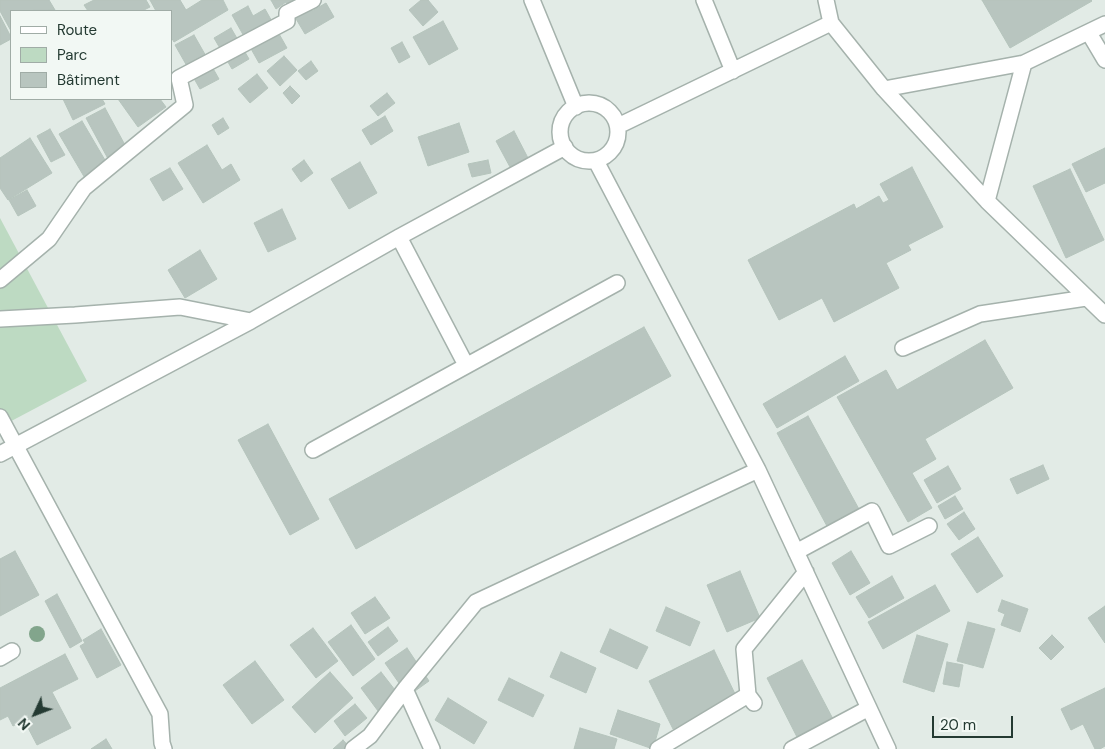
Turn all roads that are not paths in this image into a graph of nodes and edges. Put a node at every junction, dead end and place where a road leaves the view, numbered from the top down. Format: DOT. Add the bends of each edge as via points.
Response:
graph roads {
  1 [pos="313,0"];
  2 [pos="532,0"];
  3 [pos="704,0"];
  4 [pos="826,0"];
  5 [pos="831,23"];
  6 [pos="1105,24"];
  7 [pos="1105,32"];
  8 [pos="1089,33"];
  9 [pos="1105,60"];
  10 [pos="1024,63"];
  11 [pos="733,70"];
  12 [pos="884,89"];
  13 [pos="576,106"];
  14 [pos="618,126"];
  15 [pos="564,148"];
  16 [pos="596,160"];
  17 [pos="987,201"];
  18 [pos="399,237"];
  19 [pos="0,280"];
  20 [pos="617,283"];
  21 [pos="1086,298"];
  22 [pos="1105,315"];
  23 [pos="0,319"];
  24 [pos="251,322"];
  25 [pos="903,348"];
  26 [pos="466,365"];
  27 [pos="0,417"];
  28 [pos="15,446"];
  29 [pos="312,450"];
  30 [pos="0,454"];
  31 [pos="758,470"];
  32 [pos="928,526"];
  33 [pos="796,552"];
  34 [pos="806,572"];
  35 [pos="405,689"];
  36 [pos="869,708"];
  37 [pos="164,749"];
  38 [pos="353,749"];
  39 [pos="432,749"];
  40 [pos="658,749"];
  41 [pos="792,749"];
  42 [pos="888,749"];
  1 -- 19 [label="street" via="287,13 287,21 179,78 185,105 84,188 49,239"];
  2 -- 13 [label="street"];
  3 -- 11 [label="street"];
  4 -- 5 [label="street"];
  5 -- 11 [label="street"];
  5 -- 12 [label="street"];
  6 -- 8 [label="street"];
  7 -- 8 [label="street"];
  8 -- 9 [label="street"];
  8 -- 10 [label="street"];
  10 -- 12 [label="street"];
  10 -- 17 [label="street"];
  11 -- 14 [label="street"];
  12 -- 17 [label="street"];
  13 -- 14 [label="street" via="586,103 606,108"];
  13 -- 15 [label="street" via="568,112 560,129"];
  14 -- 16 [label="street" via="614,148"];
  15 -- 16 [label="street" via="578,160"];
  15 -- 18 [label="street"];
  16 -- 31 [label="street"];
  17 -- 21 [label="street"];
  18 -- 24 [label="street"];
  18 -- 26 [label="street"];
  20 -- 26 [label="street"];
  21 -- 22 [label="street"];
  21 -- 25 [label="street" via="980,314"];
  23 -- 24 [label="street" via="180,307"];
  24 -- 28 [label="street"];
  26 -- 29 [label="street"];
  27 -- 28 [label="street"];
  28 -- 30 [label="street"];
  28 -- 37 [label="street" via="160,714"];
  31 -- 33 [label="street"];
  31 -- 35 [label="street" via="476,602"];
  32 -- 33 [label="street" via="889,546 872,511"];
  33 -- 34 [label="street"];
  34 -- 36 [label="street"];
  34 -- 40 [label="street" via="744,649 751,699"];
  35 -- 38 [label="street" via="370,736"];
  35 -- 39 [label="street"];
  36 -- 41 [label="street"];
  36 -- 42 [label="street"];
}
